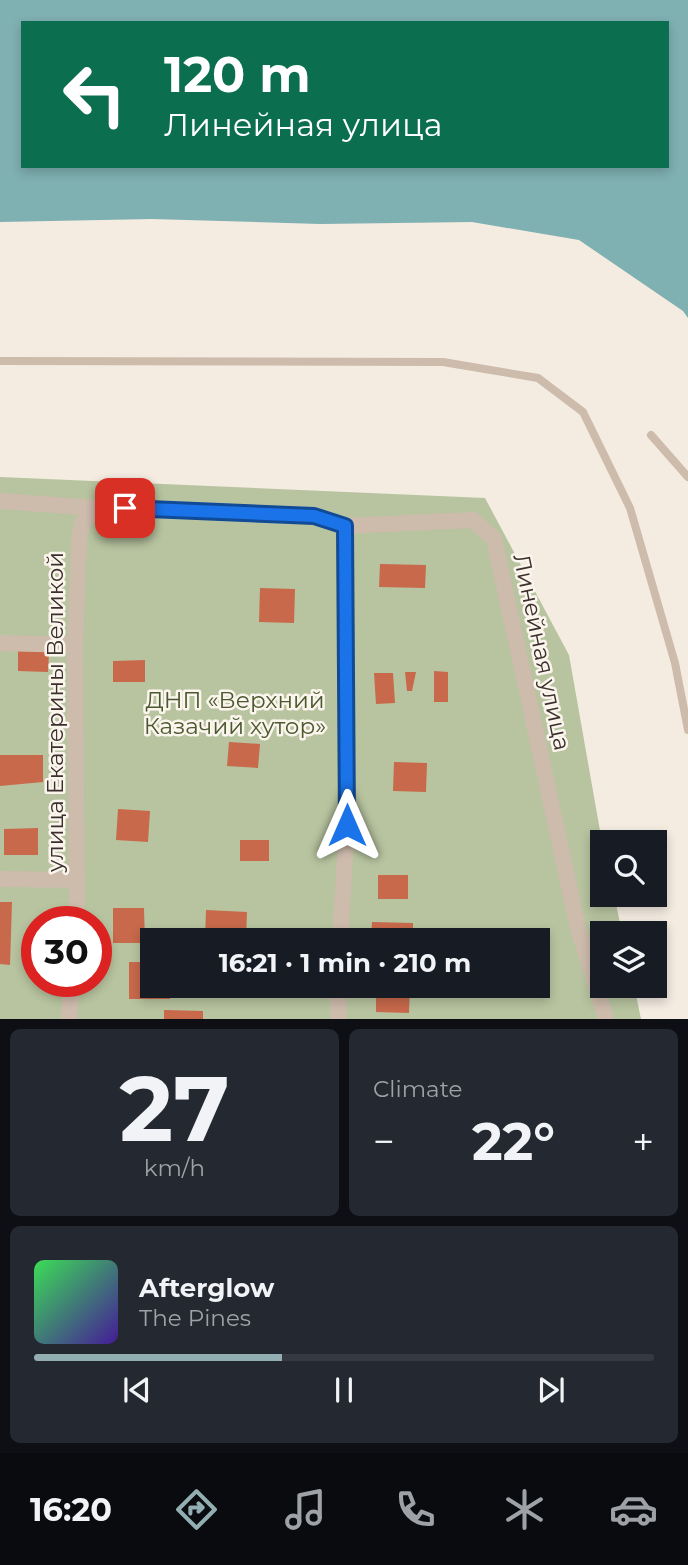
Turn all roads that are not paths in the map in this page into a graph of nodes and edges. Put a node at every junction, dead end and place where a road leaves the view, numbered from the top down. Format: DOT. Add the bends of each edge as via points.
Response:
graph roads {
  1 [pos="0,361"];
  2 [pos="651,435"];
  3 [pos="688,477"];
  4 [pos="0,501"];
  5 [pos="96,508"];
  6 [pos="345,526"];
  7 [pos="0,643"];
  8 [pos="75,645"];
  9 [pos="688,730"];
  10 [pos="0,879"];
  11 [pos="76,880"];
  12 [pos="77,906"];
  13 [pos="341,928"];
  14 [pos="71,997"];
  15 [pos="338,998"];
  16 [pos="69,1019"];
  17 [pos="338,1019"];
  18 [pos="606,1019"];
  1 -- 9 [label="lane" via="443,362 538,378 583,412 630,508 675,663"];
  2 -- 3 [label="lane"];
  4 -- 5 [label="street, Линейная улица"];
  5 -- 6 [label="street, Линейная улица" via="314,516"];
  5 -- 8 [label="street, улица Екатерины Великой" via="82,523 79,540"];
  6 -- 13 [label="street" via="347,825"];
  6 -- 18 [label="street, Линейная улица" via="473,520 494,539 578,928"];
  7 -- 8 [label="street"];
  8 -- 11 [label="street, улица Екатерины Великой"];
  10 -- 11 [label="street"];
  11 -- 12 [label="street, улица Екатерины Великой"];
  14 -- 16 [label="street"];
  15 -- 17 [label="street"];
}
